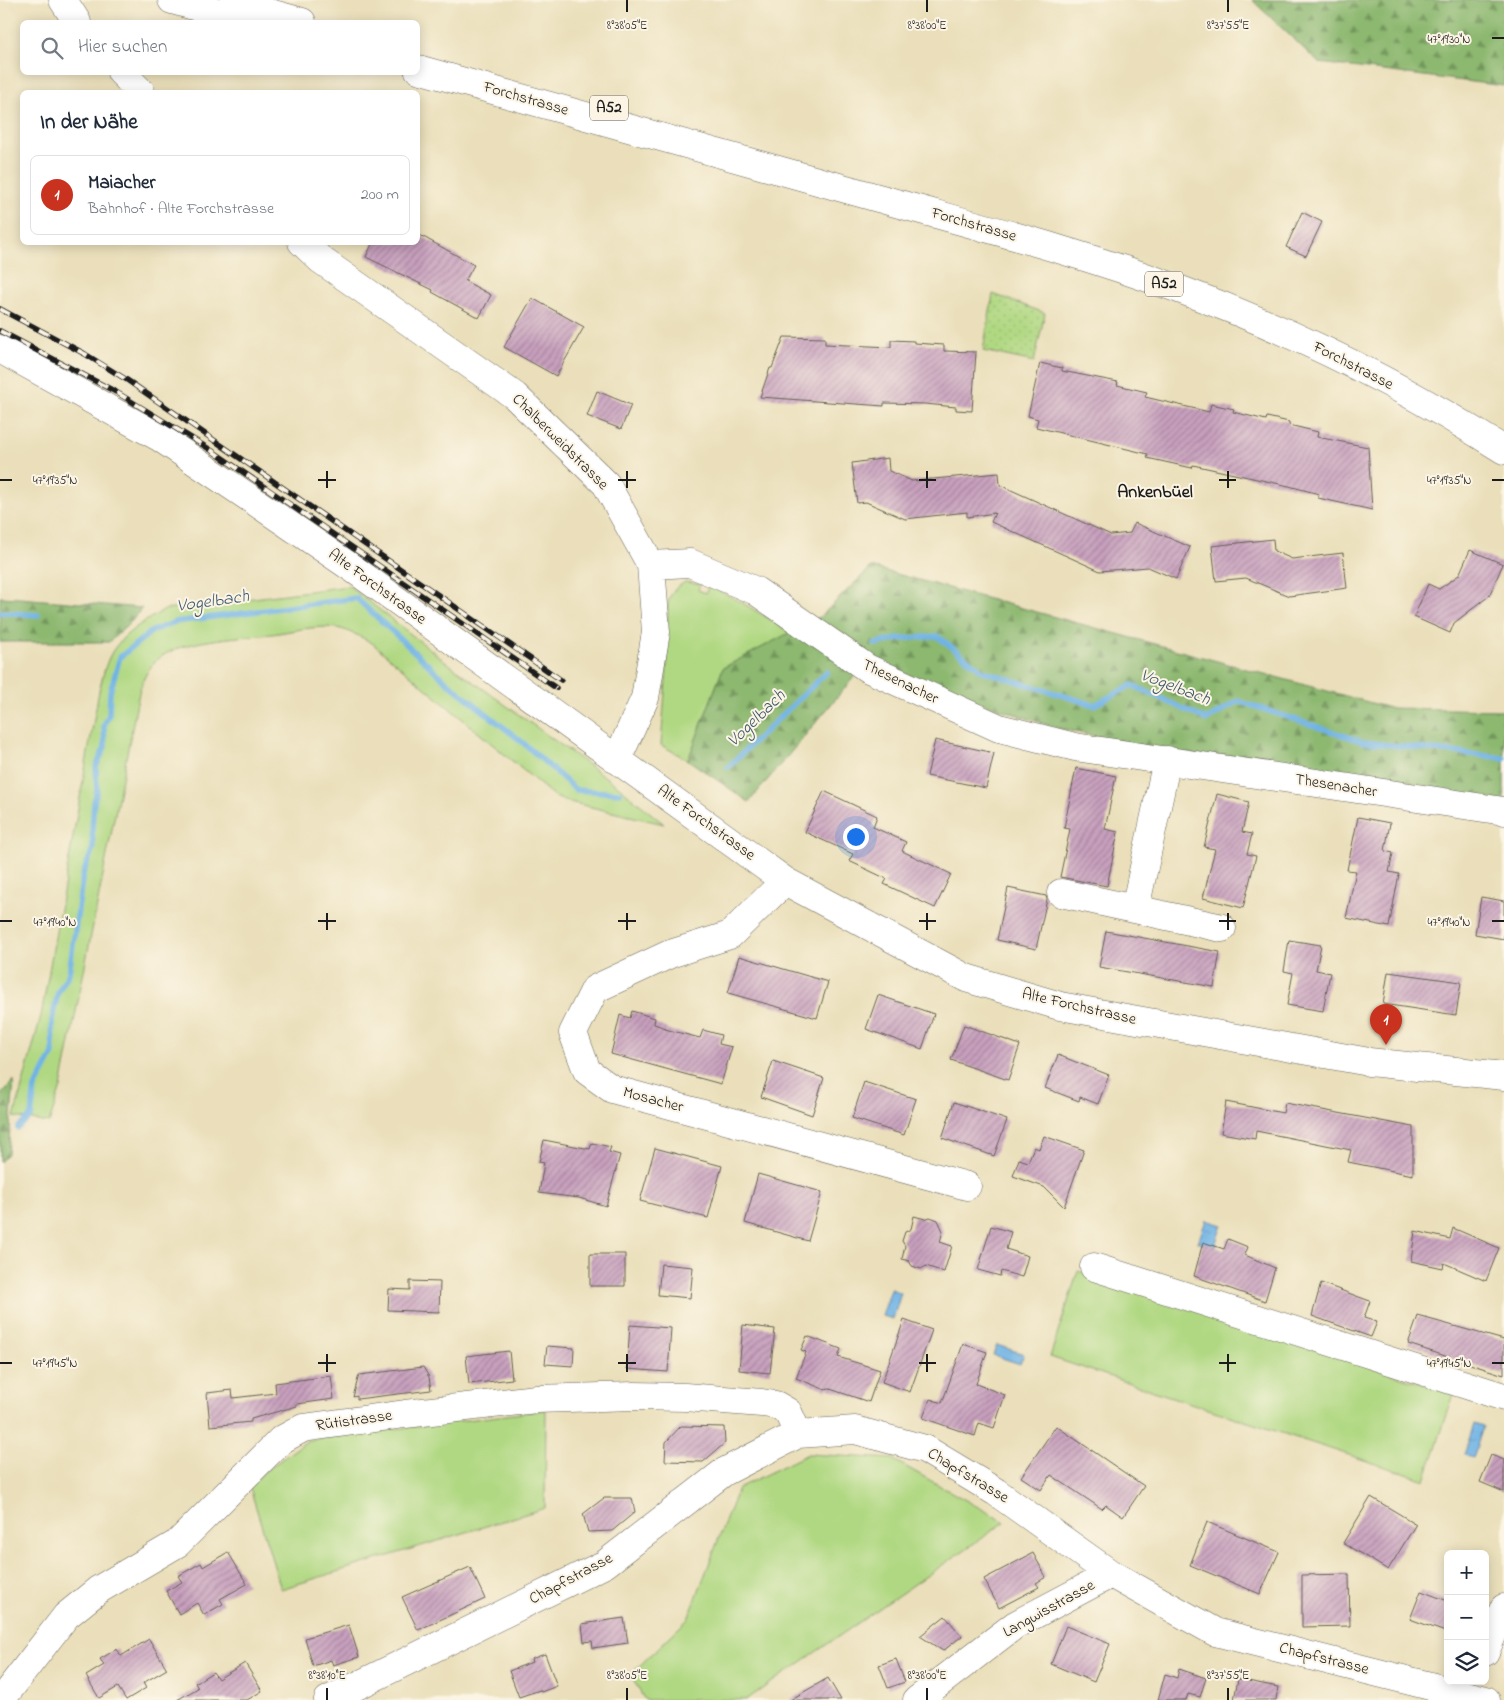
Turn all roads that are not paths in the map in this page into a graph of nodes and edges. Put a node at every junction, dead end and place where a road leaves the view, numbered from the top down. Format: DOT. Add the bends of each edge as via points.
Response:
graph roads {
  1 [pos="64,0"];
  2 [pos="172,0"];
  3 [pos="222,0"];
  4 [pos="76,20"];
  5 [pos="245,20"];
  6 [pos="295,20"];
  7 [pos="420,56"];
  8 [pos="420,70"];
  9 [pos="124,75"];
  10 [pos="139,90"];
  11 [pos="305,245"];
  12 [pos="0,350"];
  13 [pos="1504,435"];
  14 [pos="1504,450"];
  15 [pos="651,565"];
  16 [pos="617,760"];
  17 [pos="1167,760"];
  18 [pos="1504,811"];
  19 [pos="785,881"];
  20 [pos="1061,893"];
  21 [pos="1135,909"];
  22 [pos="1222,928"];
  23 [pos="1504,1076"];
  24 [pos="967,1186"];
  25 [pos="1094,1267"];
  26 [pos="1504,1397"];
  27 [pos="798,1434"];
  28 [pos="1111,1574"];
  29 [pos="1504,1608"];
  30 [pos="1489,1643"];
  31 [pos="1475,1692"];
  32 [pos="1433,1694"];
  33 [pos="1,1700"];
  34 [pos="328,1700"];
  35 [pos="917,1700"];
  1 -- 4 [label="main road"];
  2 -- 5 [label="main road"];
  3 -- 6 [label="main road"];
  7 -- 13 [label="main road, Forchstrasse / A52" via="1138,260 1226,293 1356,351"];
  8 -- 14 [label="main road, Forchstrasse / A52" via="1041,244 1174,287 1353,365"];
  9 -- 10 [label="main road"];
  11 -- 15 [label="main road, Chalberweidstrasse" via="321,260 515,396 606,484"];
  12 -- 16 [label="main road, Alte Forchstrasse" via="159,438 257,503"];
  15 -- 16 [label="main road, Chalberweidstrasse" via="656,632 645,698"];
  15 -- 17 [label="main road, Thesenacher" via="690,563 756,591 867,668 999,728 1075,747"];
  16 -- 19 [label="main road, Alte Forchstrasse"];
  17 -- 18 [label="main road, Thesenacher"];
  17 -- 21 [label="main road"];
  19 -- 23 [label="main road, Alte Forchstrasse" via="966,978 1060,1006 1369,1062"];
  19 -- 24 [label="main road, Mosacher" via="730,935 670,954 595,989 573,1033 586,1071 612,1089"];
  20 -- 21 [label="main road"];
  21 -- 22 [label="main road"];
  25 -- 26 [label="main road"];
  27 -- 28 [label="main road, Chapfstrasse" via="855,1430 925,1449 996,1492"];
  27 -- 33 [label="main road, Rütistrasse" via="788,1412 776,1406 685,1397 634,1396 536,1400 303,1428 281,1440 178,1543 98,1590 66,1616"];
  27 -- 34 [label="main road, Chapfstrasse" via="724,1472 605,1564"];
  28 -- 32 [label="main road, Chapfstrasse" via="1215,1632"];
  28 -- 35 [label="main road, Langwisstrasse" via="1014,1625"];
  29 -- 30 [label="main road"];
  31 -- 32 [label="main road, Chapfstrasse"];
}
